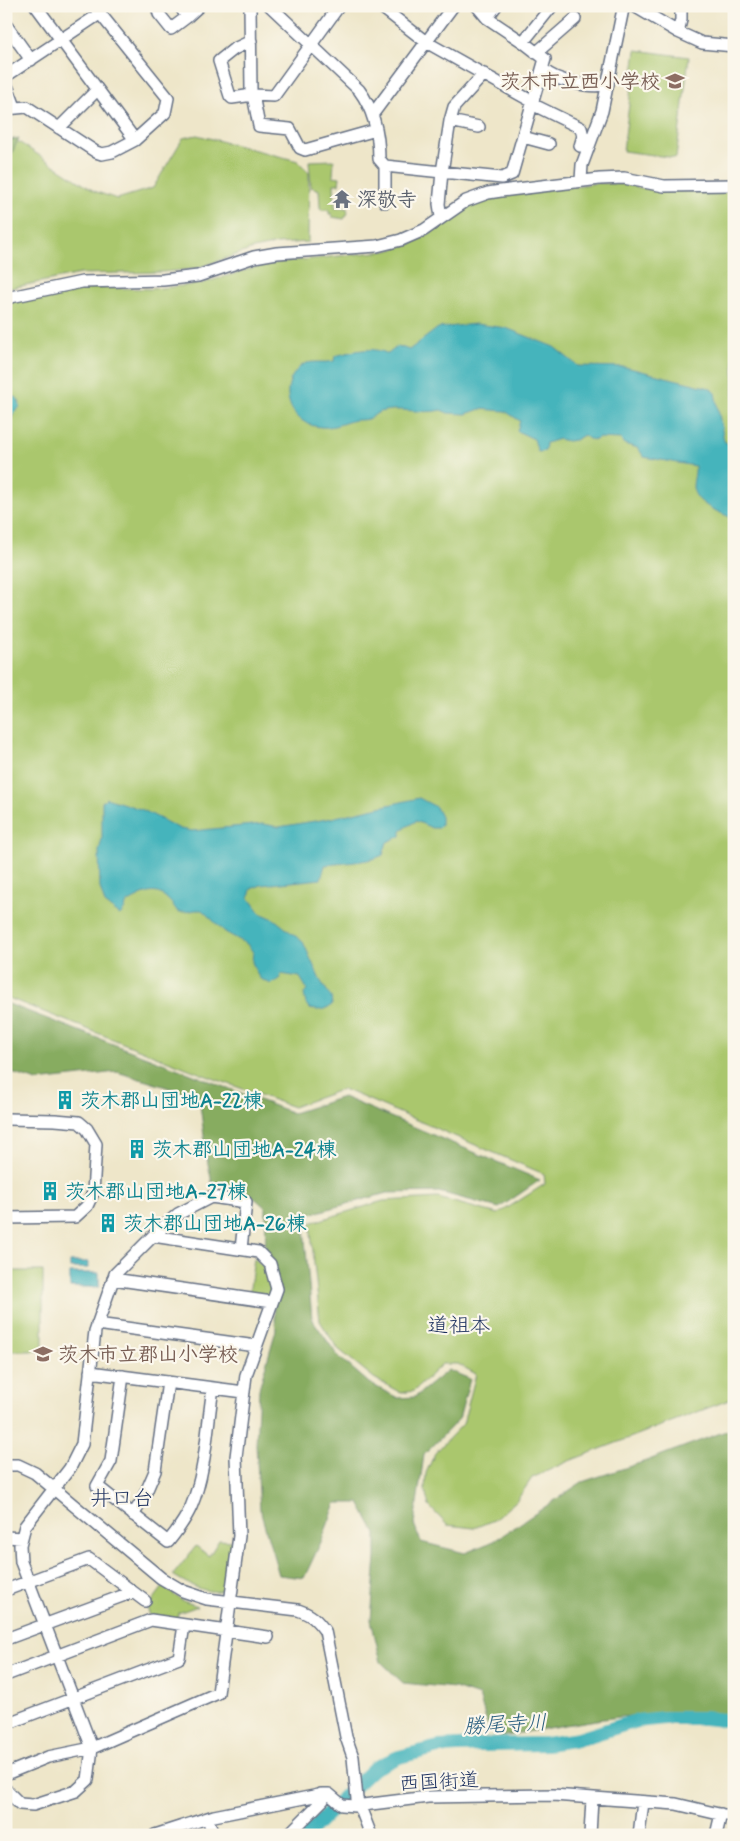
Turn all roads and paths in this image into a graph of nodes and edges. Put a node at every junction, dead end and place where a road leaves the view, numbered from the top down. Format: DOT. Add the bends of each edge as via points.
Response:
graph roads {
  1 [pos="36,6"];
  2 [pos="157,6"];
  3 [pos="180,6"];
  4 [pos="200,6"];
  5 [pos="250,6"];
  6 [pos="270,6"];
  7 [pos="340,6"];
  8 [pos="380,6"];
  9 [pos="453,6"];
  10 [pos="477,6"];
  11 [pos="496,6"];
  12 [pos="552,6"];
  13 [pos="628,6"];
  14 [pos="634,6"];
  15 [pos="681,6"];
  16 [pos="97,10"];
  17 [pos="187,17"];
  18 [pos="487,18"];
  19 [pos="576,19"];
  20 [pos="6,25"];
  21 [pos="678,32"];
  22 [pos="61,40"];
  23 [pos="251,41"];
  24 [pos="426,42"];
  25 [pos="523,42"];
  26 [pos="311,45"];
  27 [pos="734,46"];
  28 [pos="536,53"];
  29 [pos="31,60"];
  30 [pos="543,69"];
  31 [pos="484,74"];
  32 [pos="6,76"];
  33 [pos="6,83"];
  34 [pos="608,84"];
  35 [pos="98,90"];
  36 [pos="253,96"];
  37 [pos="533,102"];
  38 [pos="11,108"];
  39 [pos="372,115"];
  40 [pos="450,121"];
  41 [pos="479,127"];
  42 [pos="59,128"];
  43 [pos="376,130"];
  44 [pos="523,137"];
  45 [pos="135,140"];
  46 [pos="549,144"];
  47 [pos="580,146"];
  48 [pos="385,166"];
  49 [pos="442,172"];
  50 [pos="581,180"];
  51 [pos="734,185"];
  52 [pos="385,202"];
  53 [pos="440,218"];
  54 [pos="6,298"];
  55 [pos="6,1119"];
  56 [pos="6,1218"];
  57 [pos="154,1236"];
  58 [pos="240,1250"];
  59 [pos="113,1279"];
  60 [pos="272,1302"];
  61 [pos="97,1324"];
  62 [pos="256,1346"];
  63 [pos="90,1372"];
  64 [pos="123,1376"];
  65 [pos="168,1382"];
  66 [pos="213,1388"];
  67 [pos="244,1392"];
  68 [pos="6,1465"];
  69 [pos="53,1488"];
  70 [pos="133,1515"];
  71 [pos="6,1537"];
  72 [pos="22,1538"];
  73 [pos="28,1582"];
  74 [pos="6,1590"];
  75 [pos="133,1592"];
  76 [pos="145,1601"];
  77 [pos="231,1602"];
  78 [pos="45,1624"];
  79 [pos="184,1625"];
  80 [pos="226,1631"];
  81 [pos="268,1637"];
  82 [pos="6,1639"];
  83 [pos="57,1656"];
  84 [pos="6,1675"];
  85 [pos="73,1699"];
  86 [pos="6,1724"];
  87 [pos="92,1748"];
  88 [pos="6,1774"];
  89 [pos="6,1790"];
  90 [pos="325,1794"];
  91 [pos="592,1799"];
  92 [pos="643,1802"];
  93 [pos="356,1803"];
  94 [pos="720,1814"];
  95 [pos="734,1815"];
  96 [pos="208,1818"];
  97 [pos="173,1832"];
  98 [pos="155,1835"];
  99 [pos="212,1835"];
  100 [pos="288,1835"];
  101 [pos="371,1835"];
  102 [pos="590,1835"];
  103 [pos="639,1835"];
  104 [pos="716,1835"];
  1 -- 22 [label="street"];
  2 -- 17 [label="street" via="171,29"];
  3 -- 17 [label="street"];
  4 -- 17 [label="street"];
  5 -- 23 [label="street"];
  6 -- 26 [label="street"];
  7 -- 26 [label="street"];
  8 -- 24 [label="street"];
  9 -- 24 [label="street"];
  10 -- 18 [label="street"];
  11 -- 18 [label="street"];
  12 -- 25 [label="street"];
  13 -- 34 [label="street" via="623,9"];
  14 -- 21 [label="street"];
  15 -- 21 [label="street"];
  16 -- 22 [label="street"];
  16 -- 45 [label="street" via="168,98 165,113"];
  18 -- 25 [label="street"];
  19 -- 28 [label="street"];
  20 -- 29 [label="street"];
  21 -- 27 [label="street" via="702,43"];
  22 -- 29 [label="street"];
  22 -- 35 [label="street"];
  23 -- 36 [label="street"];
  23 -- 36 [label="street" via="234,48 219,61 230,96"];
  24 -- 31 [label="street"];
  24 -- 39 [label="street"];
  25 -- 28 [label="street"];
  26 -- 36 [label="street" via="274,96"];
  26 -- 39 [label="street" via="359,90"];
  28 -- 30 [label="street" via="545,60"];
  29 -- 32 [label="street"];
  30 -- 34 [label="street" via="547,74 582,85 598,87"];
  30 -- 37 [label="street"];
  31 -- 37 [label="street"];
  31 -- 40 [label="street" via="454,107"];
  33 -- 38 [label="street"];
  34 -- 50 [label="street" via="602,111 582,165"];
  35 -- 42 [label="street"];
  35 -- 45 [label="street"];
  36 -- 43 [label="street" via="259,126 290,129 300,148 305,150"];
  37 -- 44 [label="street"];
  37 -- 47 [label="street" via="581,128"];
  38 -- 42 [label="street" via="28,107"];
  39 -- 43 [label="street"];
  40 -- 41 [label="street"];
  40 -- 49 [label="street"];
  42 -- 45 [label="street" via="102,154"];
  43 -- 48 [label="street" via="379,159"];
  44 -- 46 [label="street"];
  44 -- 49 [label="street" via="512,174 502,178"];
  48 -- 49 [label="street"];
  48 -- 52 [label="street"];
  49 -- 53 [label="street" via="438,204"];
  50 -- 51 [label="street" via="624,178 664,186"];
  50 -- 53 [label="street" via="488,193 466,201"];
  53 -- 54 [label="street" via="424,230 377,246 277,253 254,257 198,276 82,282"];
  55 -- 56 [label="street" via="79,1122 96,1144 93,1194 87,1206 75,1217"];
  57 -- 58 [label="street"];
  57 -- 58 [label="street" via="178,1214 211,1198 246,1202"];
  57 -- 59 [label="street"];
  58 -- 60 [label="street" via="258,1252 270,1264 277,1289"];
  59 -- 60 [label="street"];
  59 -- 61 [label="street"];
  60 -- 62 [label="street"];
  61 -- 62 [label="street"];
  61 -- 63 [label="street"];
  62 -- 67 [label="street"];
  63 -- 64 [label="street"];
  63 -- 69 [label="street" via="82,1444 70,1468"];
  64 -- 65 [label="street"];
  64 -- 70 [label="street" via="111,1462 97,1486"];
  65 -- 66 [label="street"];
  65 -- 70 [label="street" via="155,1471"];
  66 -- 67 [label="street"];
  66 -- 70 [label="street" via="200,1480 180,1527 168,1542"];
  67 -- 77 [label="street" via="236,1457 239,1536"];
  68 -- 69 [label="street" via="18,1465 35,1473"];
  69 -- 72 [label="street" via="25,1526"];
  69 -- 77 [label="street" via="161,1578 183,1591"];
  71 -- 72 [label="street"];
  72 -- 73 [label="street" via="21,1562"];
  73 -- 74 [label="street"];
  73 -- 75 [label="street" via="90,1559"];
  73 -- 78 [label="street"];
  75 -- 76 [label="street"];
  75 -- 78 [label="street"];
  77 -- 80 [label="street"];
  77 -- 93 [label="street" via="298,1610 310,1614 324,1631 353,1757"];
  78 -- 82 [label="street"];
  78 -- 83 [label="street"];
  79 -- 80 [label="street"];
  79 -- 83 [label="street" via="151,1620"];
  79 -- 85 [label="street" via="179,1658"];
  80 -- 81 [label="street"];
  80 -- 87 [label="street" via="218,1693"];
  83 -- 84 [label="street"];
  83 -- 85 [label="street"];
  85 -- 86 [label="street"];
  85 -- 87 [label="street"];
  87 -- 88 [label="street" via="48,1757"];
  87 -- 89 [label="street" via="88,1780 76,1791 33,1805 20,1804"];
  90 -- 93 [label="street" via="342,1805"];
  90 -- 96 [label="street"];
  90 -- 100 [label="street" via="323,1800"];
  91 -- 92 [label="street, 西国街道"];
  91 -- 93 [label="street, 西国街道" via="553,1796 428,1797"];
  91 -- 102 [label="street"];
  92 -- 94 [label="street, 西国街道" via="676,1804"];
  92 -- 103 [label="street"];
  93 -- 101 [label="street"];
  94 -- 95 [label="street, 西国街道"];
  94 -- 104 [label="street"];
  96 -- 97 [label="street"];
  96 -- 99 [label="street"];
  97 -- 98 [label="street"];
}
